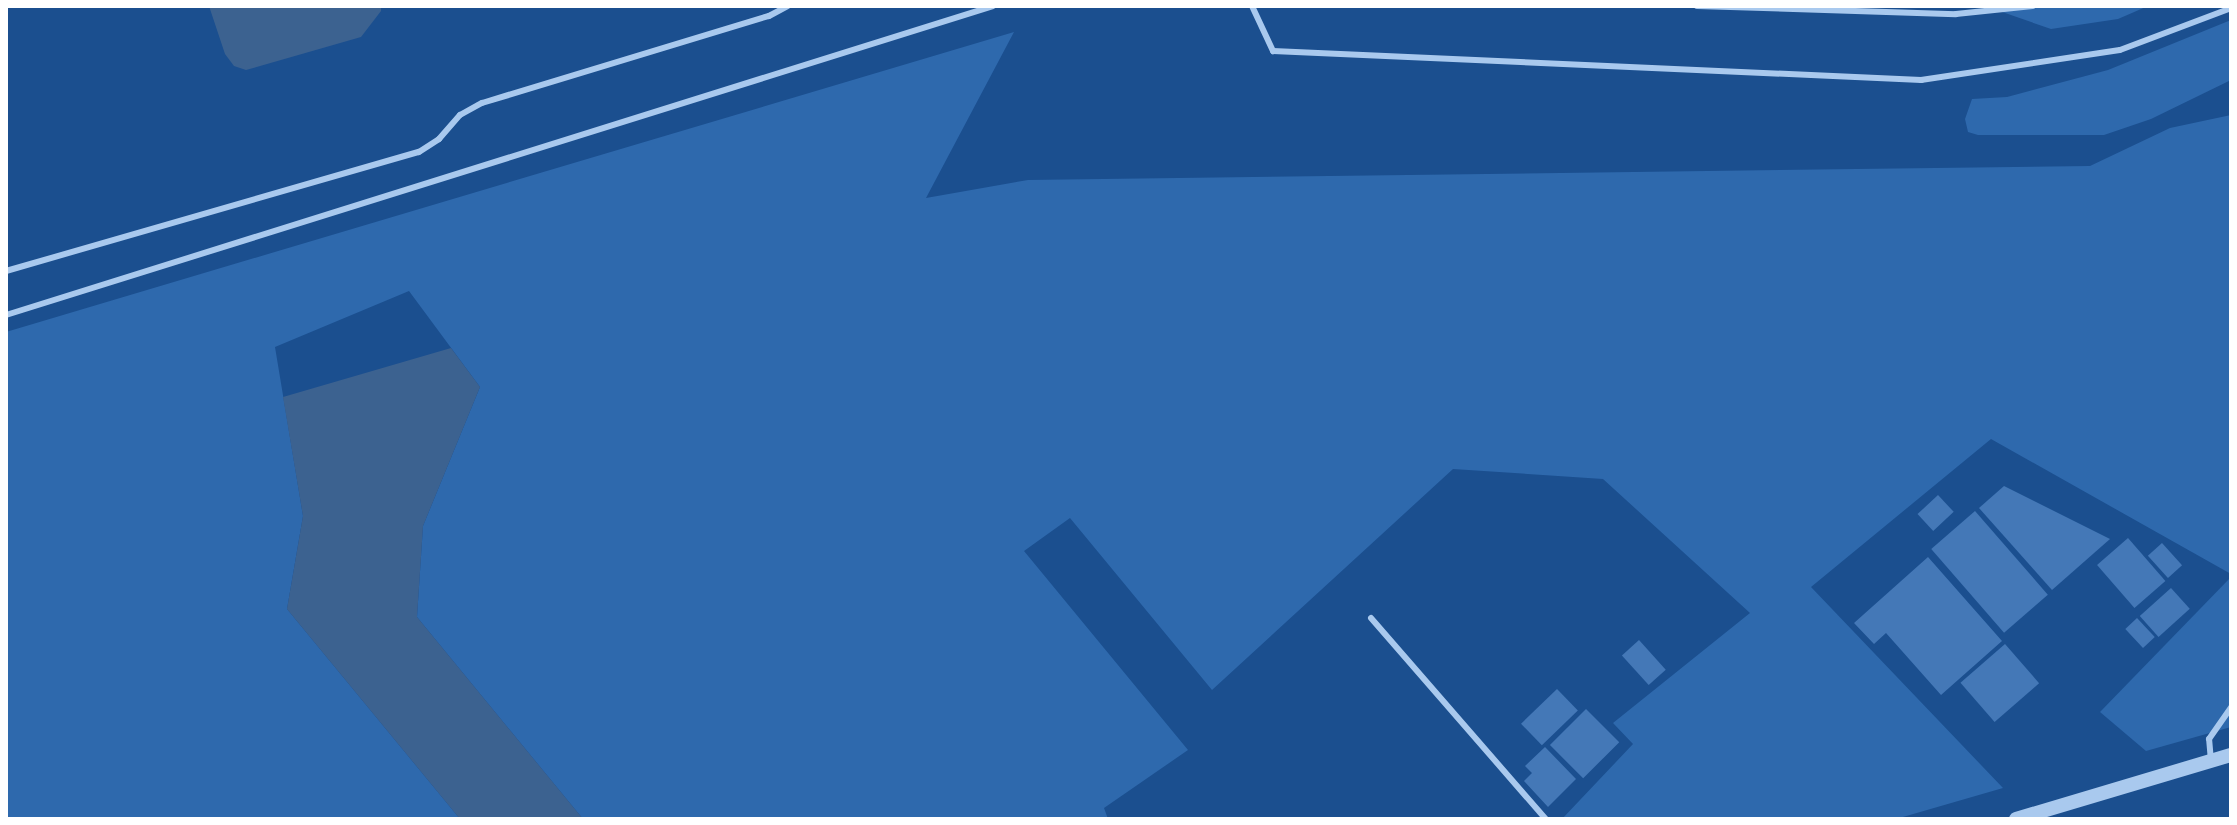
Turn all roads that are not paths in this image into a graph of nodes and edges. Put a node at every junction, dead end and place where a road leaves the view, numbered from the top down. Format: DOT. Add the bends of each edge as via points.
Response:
graph roads {
  1 [pos="788,6"];
  2 [pos="993,6"];
  3 [pos="1252,6"];
  4 [pos="1697,6"];
  5 [pos="2033,6"];
  6 [pos="2231,8"];
  7 [pos="6,271"];
  8 [pos="6,315"];
  9 [pos="1371,618"];
  10 [pos="2231,707"];
  11 [pos="2231,755"];
  12 [pos="2211,761"];
  13 [pos="1546,819"];
  14 [pos="2016,819"];
  1 -- 7 [label="lane" via="482,103 460,115 419,152"];
  2 -- 8 [label="lane"];
  3 -- 6 [label="lane" via="1273,51 1921,80 2120,50"];
  4 -- 5 [label="lane" via="1956,14"];
  9 -- 13 [label="lane"];
  10 -- 12 [label="lane" via="2209,739"];
  11 -- 12 [label="street"];
  12 -- 14 [label="street"];
}
